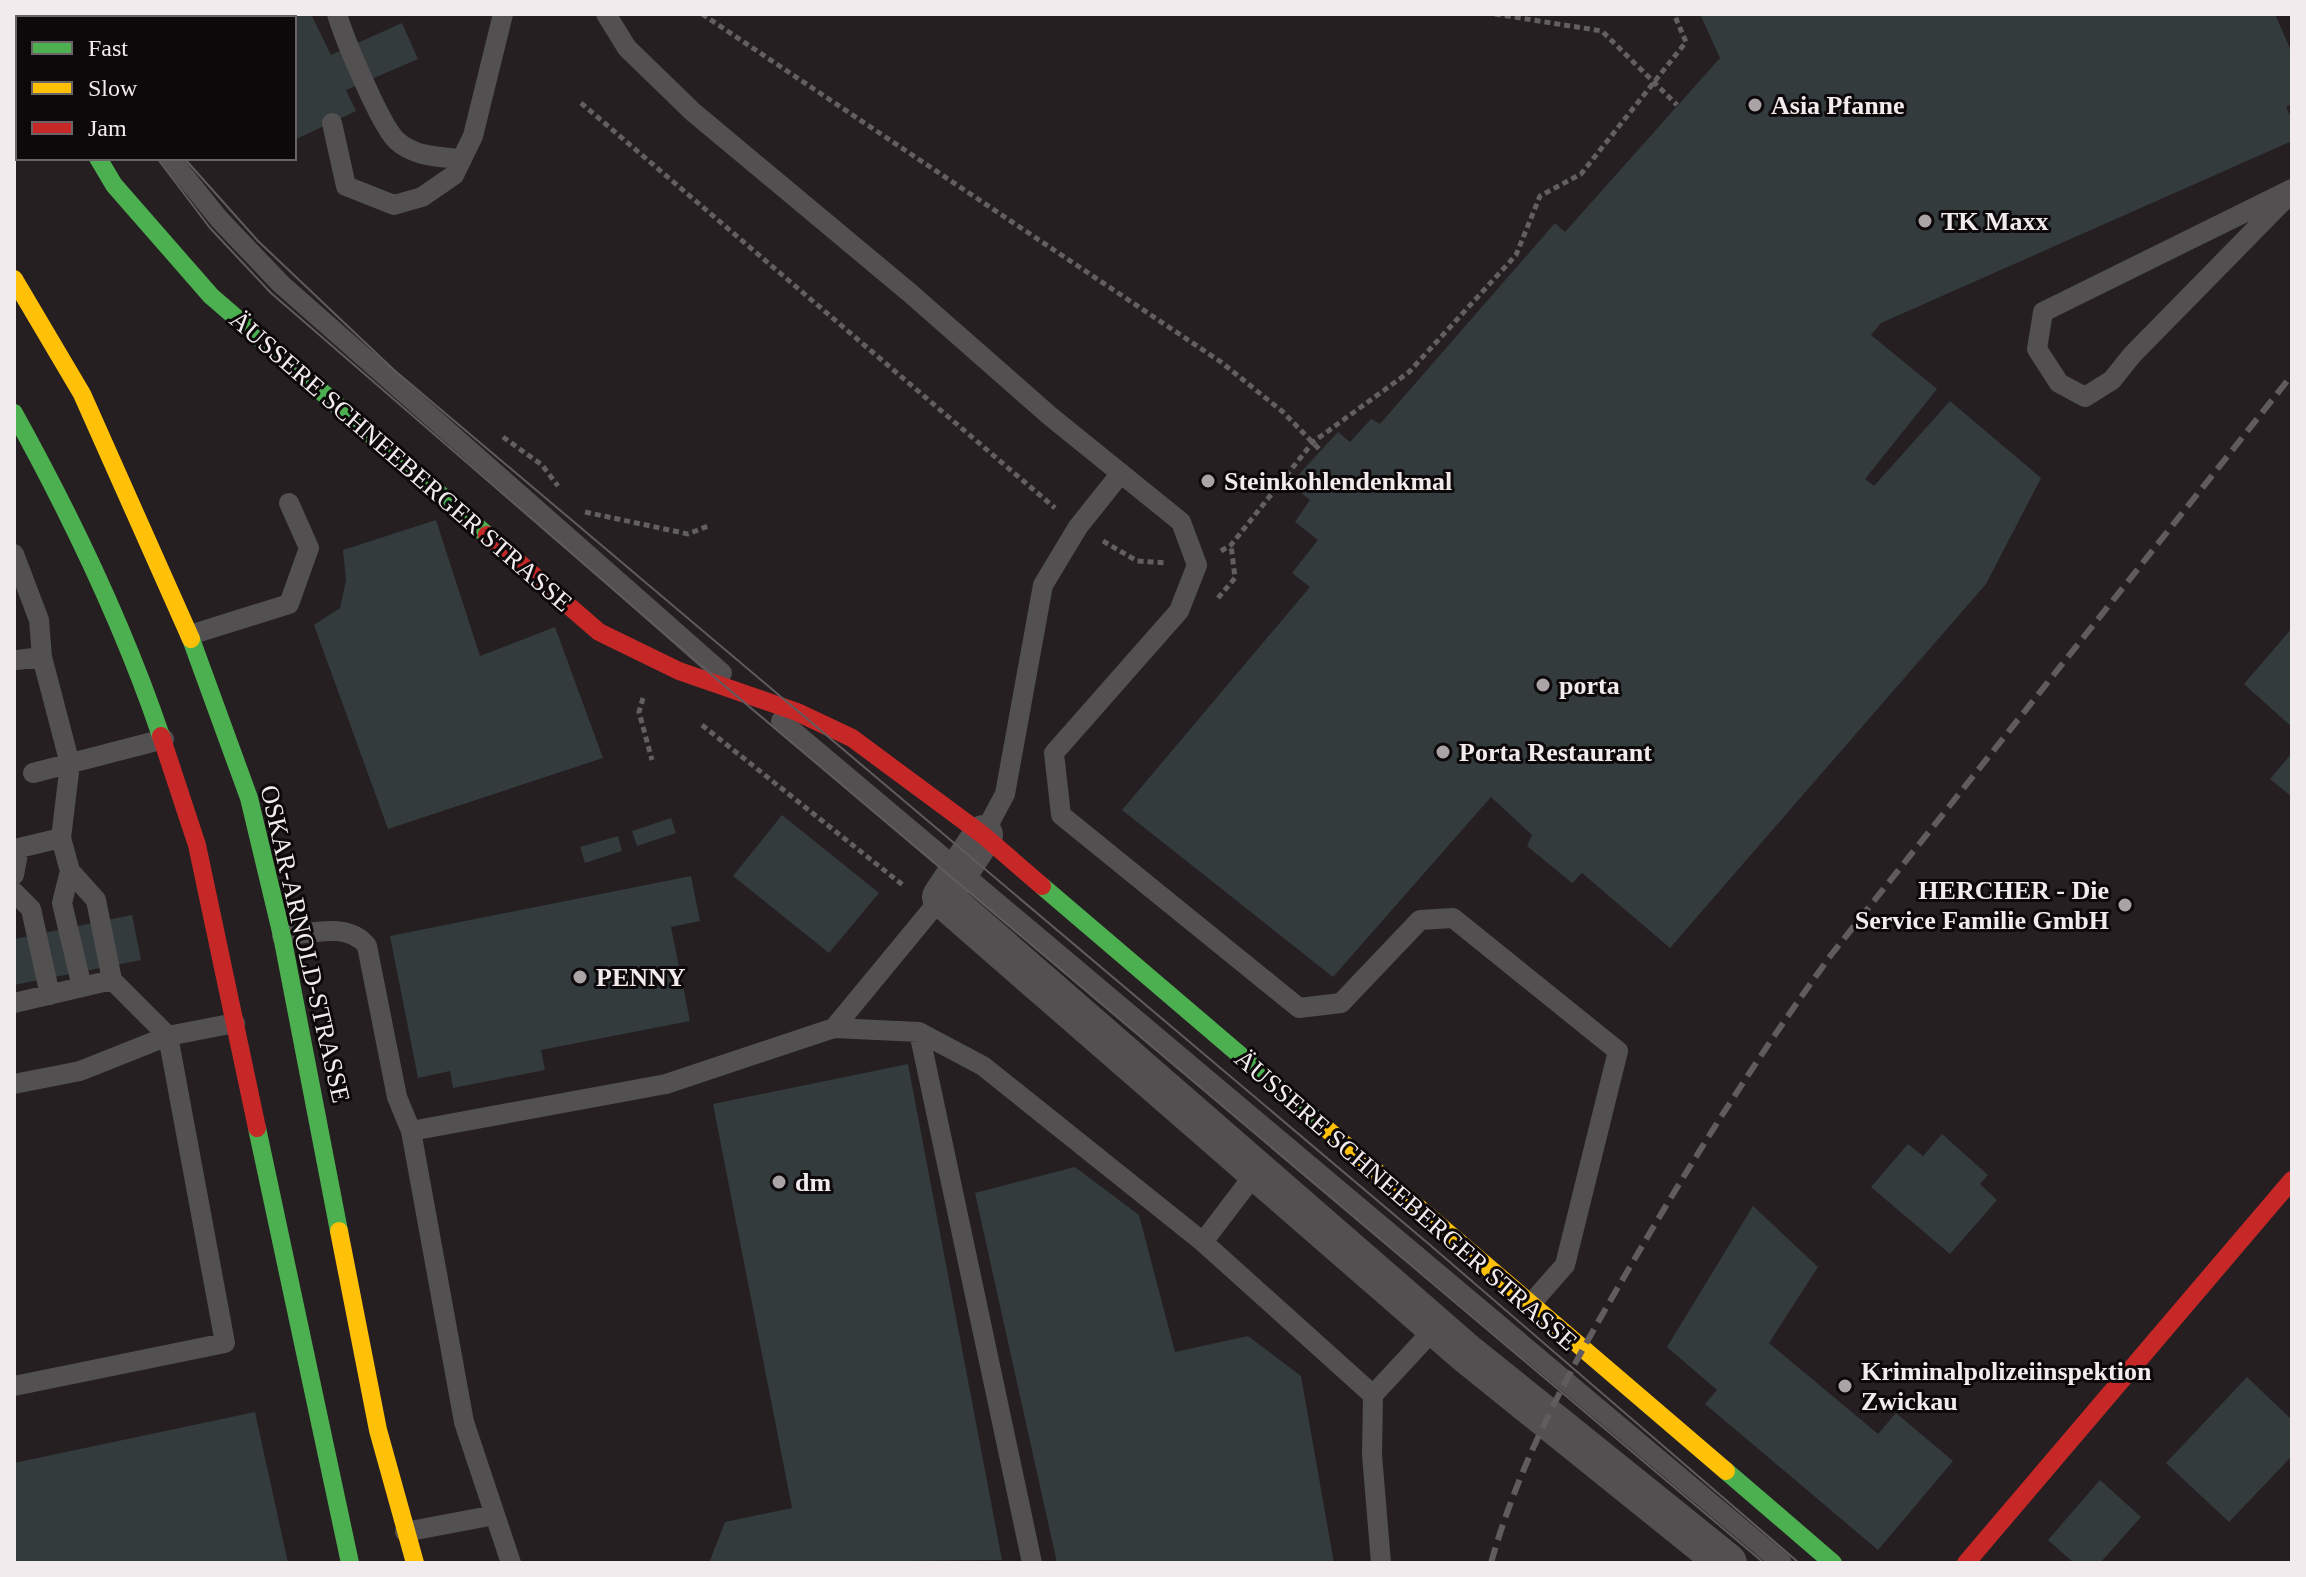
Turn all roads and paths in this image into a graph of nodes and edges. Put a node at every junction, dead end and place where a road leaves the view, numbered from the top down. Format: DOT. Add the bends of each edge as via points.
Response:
graph roads {
  1 [pos="337,14"];
  2 [pos="503,14"];
  3 [pos="606,14"];
  4 [pos="702,14"];
  5 [pos="1495,14"];
  6 [pos="1674,14"];
  7 [pos="1654,83"];
  8 [pos="581,103"];
  9 [pos="1677,105"];
  10 [pos="332,123"];
  11 [pos="462,159"];
  12 [pos="99,160"];
  13 [pos="172,160"];
  14 [pos="2292,191"];
  15 [pos="14,279"];
  16 [pos="14,413"];
  17 [pos="1313,442"];
  18 [pos="1321,451"];
  19 [pos="1121,473"];
  20 [pos="289,503"];
  21 [pos="594,522"];
  22 [pos="708,526"];
  23 [pos="1078,527"];
  24 [pos="14,554"];
  25 [pos="1197,565"];
  26 [pos="190,635"];
  27 [pos="42,657"];
  28 [pos="17,660"];
  29 [pos="644,697"];
  30 [pos="753,698"];
  31 [pos="695,719"];
  32 [pos="164,739"];
  33 [pos="652,760"];
  34 [pos="70,764"];
  35 [pos="33,773"];
  36 [pos="983,835"];
  37 [pos="61,838"];
  38 [pos="16,849"];
  39 [pos="70,871"];
  40 [pos="14,875"];
  41 [pos="14,892"];
  42 [pos="944,892"];
  43 [pos="282,936"];
  44 [pos="112,980"];
  45 [pos="82,987"];
  46 [pos="50,995"];
  47 [pos="14,1003"];
  48 [pos="235,1023"];
  49 [pos="834,1028"];
  50 [pos="919,1032"];
  51 [pos="168,1036"];
  52 [pos="14,1084"];
  53 [pos="411,1131"];
  54 [pos="1257,1171"];
  55 [pos="2292,1180"];
  56 [pos="1203,1242"];
  57 [pos="1529,1306"];
  58 [pos="1436,1327"];
  59 [pos="14,1386"];
  60 [pos="1373,1395"];
  61 [pos="495,1515"];
  62 [pos="405,1532"];
  63 [pos="350,1563"];
  64 [pos="415,1563"];
  65 [pos="511,1563"];
  66 [pos="1032,1563"];
  67 [pos="1381,1563"];
  68 [pos="1727,1563"];
  69 [pos="1782,1563"];
  70 [pos="1833,1563"];
  71 [pos="1966,1563"];
  1 -- 11 [label="lane" via="395,139 421,155"];
  2 -- 11 [label="lane" via="473,136"];
  3 -- 19 [label="lane" via="627,48 693,112"];
  4 -- 17 [label="path" via="1221,362"];
  5 -- 7 [label="path" via="1602,31"];
  6 -- 7 [label="path" via="1686,42"];
  7 -- 9 [label="path"];
  7 -- 17 [label="path" via="1581,174 1540,196 1516,255 1409,372"];
  8 -- 23 [label="path"];
  10 -- 11 [label="lane" via="346,186 394,205 422,197 454,175"];
  12 -- 30 [label="main road, ÄUSSERE SCHNEEBERGER STRASSE" via="114,185 211,296 599,632 679,671"];
  13 -- 30 [label="lane, ÄUSSERE SCHNEEBERGER STRASSE" via="281,284"];
  14 -- 14 [label="lane" via="2043,312 2037,349 2059,383 2085,397 2112,380"];
  15 -- 26 [label="main road, OSKAR-ARNOLD-STRASSE" via="82,394"];
  16 -- 32 [label="main road" via="135,660"];
  17 -- 18 [label="path"];
  17 -- 25 [label="path" via="1231,545"];
  19 -- 23 [label="lane"];
  19 -- 25 [label="lane" via="1181,522"];
  20 -- 26 [label="lane" via="309,548 289,604"];
  21 -- 22 [label="path" via="584,512 688,534"];
  23 -- 25 [label="path" via="1137,561"];
  23 -- 36 [label="lane" via="1043,585 1005,794"];
  24 -- 27 [label="lane" via="39,620"];
  25 -- 57 [label="lane" via="1179,611 1054,753 1061,815 1299,1008 1341,1003 1420,920 1453,918 1618,1051 1565,1265"];
  26 -- 43 [label="main road, OSKAR-ARNOLD-STRASSE" via="249,798"];
  27 -- 28 [label="lane"];
  27 -- 34 [label="lane"];
  29 -- 33 [label="path" via="639,712"];
  30 -- 36 [label="main road, ÄUSSERE SCHNEEBERGER STRASSE" via="852,738"];
  30 -- 42 [label="lane, ÄUSSERE SCHNEEBERGER STRASSE"];
  31 -- 42 [label="path"];
  32 -- 34 [label="lane"];
  32 -- 48 [label="main road" via="197,845"];
  34 -- 35 [label="lane"];
  34 -- 37 [label="lane"];
  36 -- 42 [label="street"];
  36 -- 57 [label="main road, ÄUSSERE SCHNEEBERGER STRASSE"];
  37 -- 38 [label="lane"];
  37 -- 39 [label="lane"];
  38 -- 40 [label="lane"];
  39 -- 44 [label="lane" via="96,900"];
  39 -- 45 [label="lane" via="62,903"];
  41 -- 46 [label="lane" via="31,909"];
  42 -- 49 [label="lane"];
  42 -- 54 [label="street, ÄUSSERE SCHNEEBERGER STRASSE"];
  42 -- 69 [label="lane, ÄUSSERE SCHNEEBERGER STRASSE"];
  43 -- 53 [label="lane" via="344,930 367,946 397,1097"];
  43 -- 62 [label="main road, OSKAR-ARNOLD-STRASSE" via="378,1430"];
  44 -- 45 [label="lane"];
  44 -- 51 [label="lane"];
  45 -- 46 [label="lane"];
  46 -- 47 [label="lane"];
  48 -- 51 [label="lane"];
  48 -- 63 [label="main road"];
  49 -- 50 [label="lane"];
  49 -- 53 [label="lane" via="666,1084"];
  50 -- 56 [label="lane" via="983,1066"];
  50 -- 66 [label="lane"];
  51 -- 52 [label="lane" via="80,1071"];
  51 -- 59 [label="lane" via="225,1343"];
  53 -- 61 [label="lane" via="464,1422"];
  54 -- 56 [label="lane"];
  54 -- 58 [label="street, ÄUSSERE SCHNEEBERGER STRASSE"];
  55 -- 71 [label="main road"];
  56 -- 60 [label="lane"];
  57 -- 70 [label="main road, ÄUSSERE SCHNEEBERGER STRASSE"];
  58 -- 60 [label="lane"];
  58 -- 68 [label="street, ÄUSSERE SCHNEEBERGER STRASSE"];
  60 -- 67 [label="lane"];
  61 -- 62 [label="lane"];
  61 -- 65 [label="lane"];
  62 -- 64 [label="main road, OSKAR-ARNOLD-STRASSE"];
}
